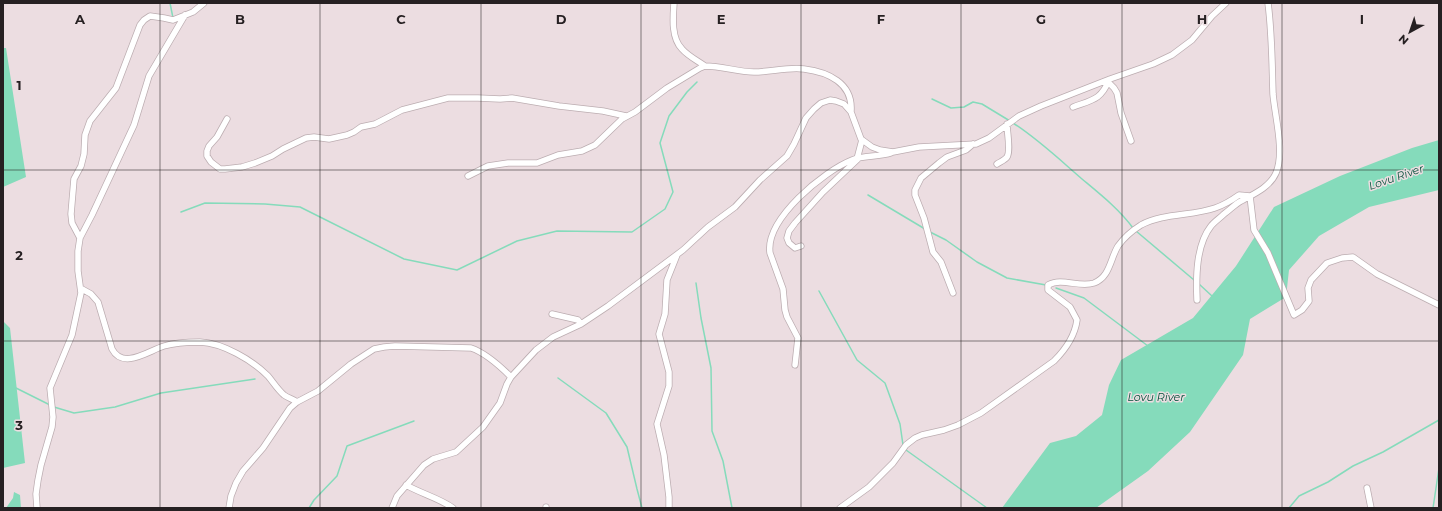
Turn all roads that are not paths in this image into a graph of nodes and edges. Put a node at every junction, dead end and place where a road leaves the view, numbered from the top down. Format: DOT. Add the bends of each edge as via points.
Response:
graph roads {
  1 [pos="204,3"];
  2 [pos="674,3"];
  3 [pos="1226,3"];
  4 [pos="1268,3"];
  5 [pos="185,15"];
  6 [pos="705,66"];
  7 [pos="1109,81"];
  8 [pos="1073,107"];
  9 [pos="851,112"];
  10 [pos="626,116"];
  11 [pos="227,119"];
  12 [pos="1007,124"];
  13 [pos="862,140"];
  14 [pos="1131,141"];
  15 [pos="973,144"];
  16 [pos="893,152"];
  17 [pos="858,159"];
  18 [pos="997,164"];
  19 [pos="468,176"];
  20 [pos="1250,196"];
  21 [pos="80,238"];
  22 [pos="801,246"];
  23 [pos="677,254"];
  24 [pos="82,289"];
  25 [pos="953,293"];
  26 [pos="1197,300"];
  27 [pos="1439,305"];
  28 [pos="552,314"];
  29 [pos="581,324"];
  30 [pos="795,365"];
  31 [pos="511,377"];
  32 [pos="297,402"];
  33 [pos="406,485"];
  34 [pos="1367,488"];
  35 [pos="37,508"];
  36 [pos="229,508"];
  37 [pos="392,508"];
  38 [pos="453,508"];
  39 [pos="669,508"];
  40 [pos="840,508"];
  41 [pos="1371,508"];
  1 -- 5 [label="street"];
  2 -- 6 [label="street" via="674,30 678,43 685,52"];
  3 -- 7 [label="street" via="1192,40 1172,55"];
  4 -- 20 [label="street" via="1279,163 1270,182"];
  5 -- 21 [label="street" via="149,76 134,125"];
  5 -- 21 [label="street" via="173,20 150,16 144,20 136,32 116,88 90,121 85,135 82,161 74,179 71,204 72,223"];
  6 -- 9 [label="street" via="754,72 803,69 826,75 835,79 847,92"];
  6 -- 10 [label="street"];
  7 -- 8 [label="street" via="1104,92 1098,97"];
  7 -- 12 [label="street" via="1041,106"];
  7 -- 14 [label="street" via="1117,93"];
  9 -- 13 [label="street"];
  9 -- 23 [label="street" via="836,100 825,101 814,109 783,160 735,207"];
  10 -- 11 [label="street" via="512,98 448,98 409,108 375,124 361,127 346,136 329,139 306,138 255,163 220,169 210,162 207,151"];
  10 -- 19 [label="street" via="600,142 588,148 537,163 488,166"];
  12 -- 15 [label="street" via="989,138"];
  12 -- 18 [label="street" via="1008,154"];
  13 -- 16 [label="street" via="872,147"];
  13 -- 17 [label="street"];
  15 -- 16 [label="street" via="918,147"];
  15 -- 25 [label="street" via="966,150 947,157 927,172 915,190 932,252 941,262"];
  16 -- 17 [label="street"];
  17 -- 22 [label="street" via="823,192 790,229 787,238 789,243 795,248"];
  17 -- 30 [label="street" via="824,176 797,200 776,227 770,242 770,253 783,289 785,310 798,338"];
  20 -- 26 [label="street" via="1238,203 1206,233 1200,251"];
  20 -- 27 [label="street" via="1254,230 1268,252 1294,315 1309,301 1308,288 1311,280 1327,264 1353,257 1377,274"];
  20 -- 40 [label="street" via="1239,195 1214,208 1141,225 1118,246 1109,268 1100,279 1091,284 1056,282 1048,285 1048,290 1070,307 1077,320 1069,341 1054,362 981,413 958,425 915,438 869,487"];
  21 -- 24 [label="street" via="78,271"];
  23 -- 29 [label="street"];
  23 -- 39 [label="street" via="667,280 665,314 658,336 669,372 669,386 658,424"];
  24 -- 32 [label="street" via="95,297 112,349 121,358 140,356 169,345 207,343 251,361 284,394"];
  24 -- 35 [label="street" via="72,335 50,388 52,427 38,480"];
  28 -- 29 [label="street" via="578,320"];
  29 -- 31 [label="street" via="546,341"];
  31 -- 32 [label="street" via="487,357 471,348 394,346 374,349 318,391"];
  31 -- 33 [label="street" via="500,403 483,427 456,452 433,459 424,465"];
  32 -- 36 [label="street" via="290,408 264,448 243,471 233,490"];
  33 -- 37 [label="street"];
  33 -- 38 [label="street"];
  34 -- 41 [label="street"];
}
